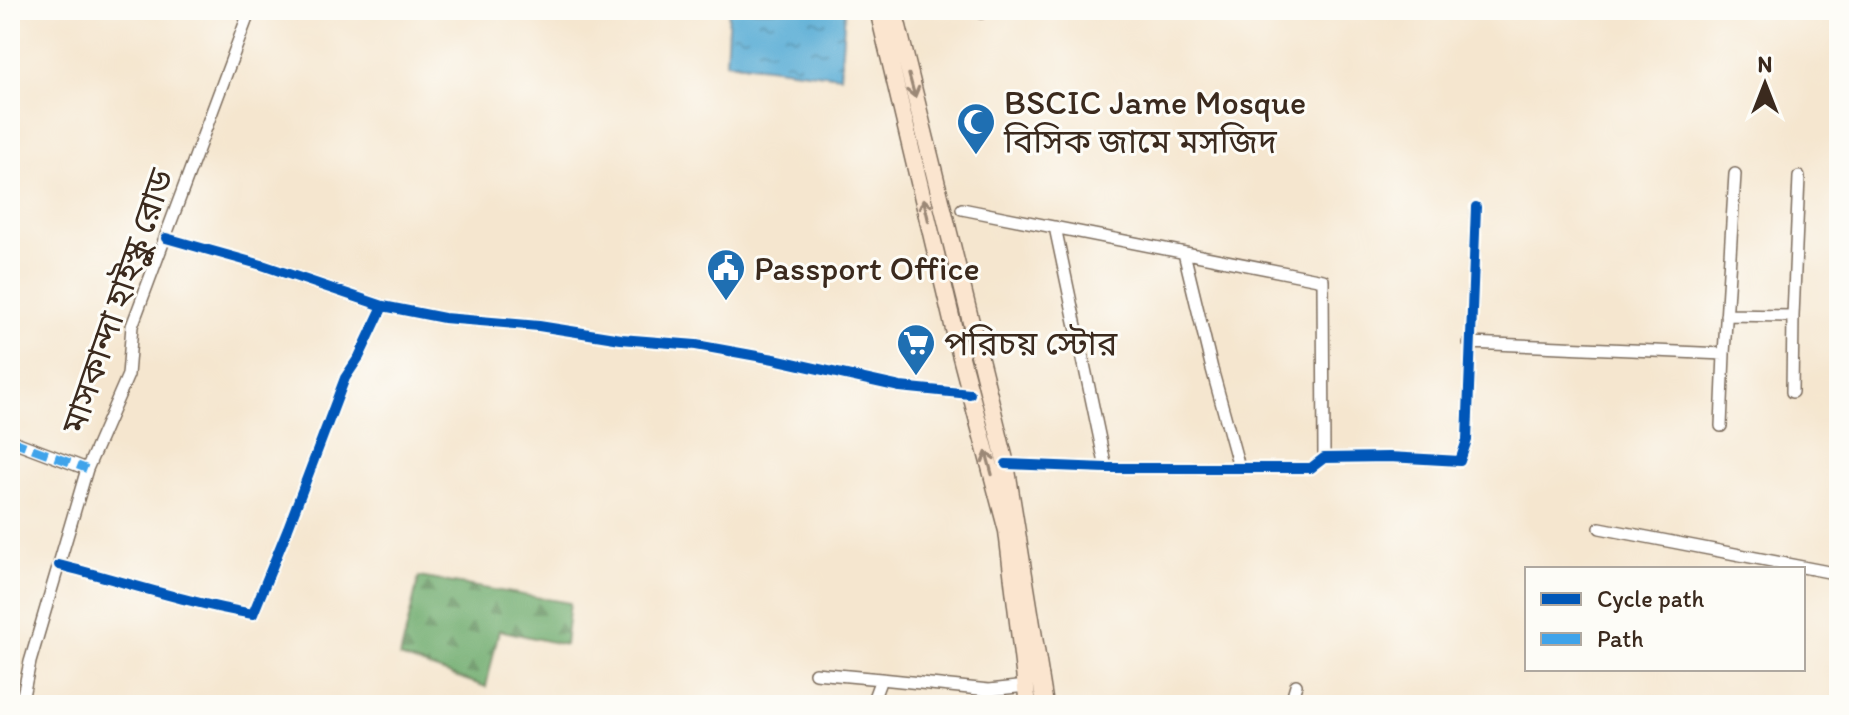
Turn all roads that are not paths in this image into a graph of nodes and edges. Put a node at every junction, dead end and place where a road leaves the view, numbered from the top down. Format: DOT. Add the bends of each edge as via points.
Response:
graph roads {
  1 [pos="250,10"];
  2 [pos="878,10"];
  3 [pos="894,10"];
  4 [pos="973,10"];
  5 [pos="987,10"];
  6 [pos="1735,174"];
  7 [pos="1799,177"];
  8 [pos="1476,207"];
  9 [pos="962,209"];
  10 [pos="1055,227"];
  11 [pos="166,238"];
  12 [pos="1184,253"];
  13 [pos="383,306"];
  14 [pos="1726,315"];
  15 [pos="1793,316"];
  16 [pos="1469,343"];
  17 [pos="1724,354"];
  18 [pos="1792,392"];
  19 [pos="970,394"];
  20 [pos="1721,426"];
  21 [pos="10,440"];
  22 [pos="1324,458"];
  23 [pos="1006,464"];
  24 [pos="1239,467"];
  25 [pos="1106,468"];
  26 [pos="87,469"];
  27 [pos="1600,528"];
  28 [pos="59,565"];
  29 [pos="1803,567"];
  30 [pos="1805,567"];
  31 [pos="1839,574"];
  32 [pos="815,673"];
  33 [pos="881,679"];
  34 [pos="1296,685"];
  35 [pos="1027,686"];
  36 [pos="21,705"];
  37 [pos="868,705"];
  38 [pos="1028,705"];
  39 [pos="1045,705"];
  40 [pos="1290,705"];
  1 -- 11 [label="street, মাসকান্দা হাইস্কুল রোড"];
  19 -- 2 [label="main road, one-way"];
  3 -- 23 [label="main road, one-way"];
  4 -- 5 [label="street"];
  6 -- 14 [label="street"];
  7 -- 15 [label="street"];
  8 -- 16 [label="street"];
  9 -- 10 [label="street"];
  10 -- 12 [label="street"];
  10 -- 25 [label="street"];
  11 -- 13 [label="street"];
  11 -- 26 [label="street, মাসকান্দা হাইস্কুল রোড" via="132,326 128,375"];
  12 -- 22 [label="street" via="1323,280"];
  12 -- 24 [label="street"];
  13 -- 19 [label="street" via="444,318 696,345 900,387"];
  13 -- 28 [label="street" via="345,378 253,614"];
  14 -- 15 [label="street"];
  14 -- 17 [label="street"];
  15 -- 18 [label="street"];
  16 -- 17 [label="street"];
  16 -- 22 [label="street" via="1467,440 1460,461"];
  17 -- 20 [label="street"];
  35 -- 19 [label="main road, one-way" via="1007,531"];
  21 -- 26 [label="street"];
  22 -- 24 [label="street" via="1311,468"];
  23 -- 25 [label="street"];
  23 -- 39 [label="main road"];
  24 -- 25 [label="street"];
  26 -- 28 [label="street, মাসকান্দা হাইস্কুল রোড"];
  27 -- 29 [label="street"];
  28 -- 36 [label="street, মাসকান্দা হাইস্কুল রোড"];
  30 -- 31 [label="street"];
  32 -- 33 [label="street"];
  33 -- 35 [label="street" via="989,690"];
  33 -- 37 [label="street"];
  34 -- 40 [label="street"];
  35 -- 38 [label="main road"];
}
